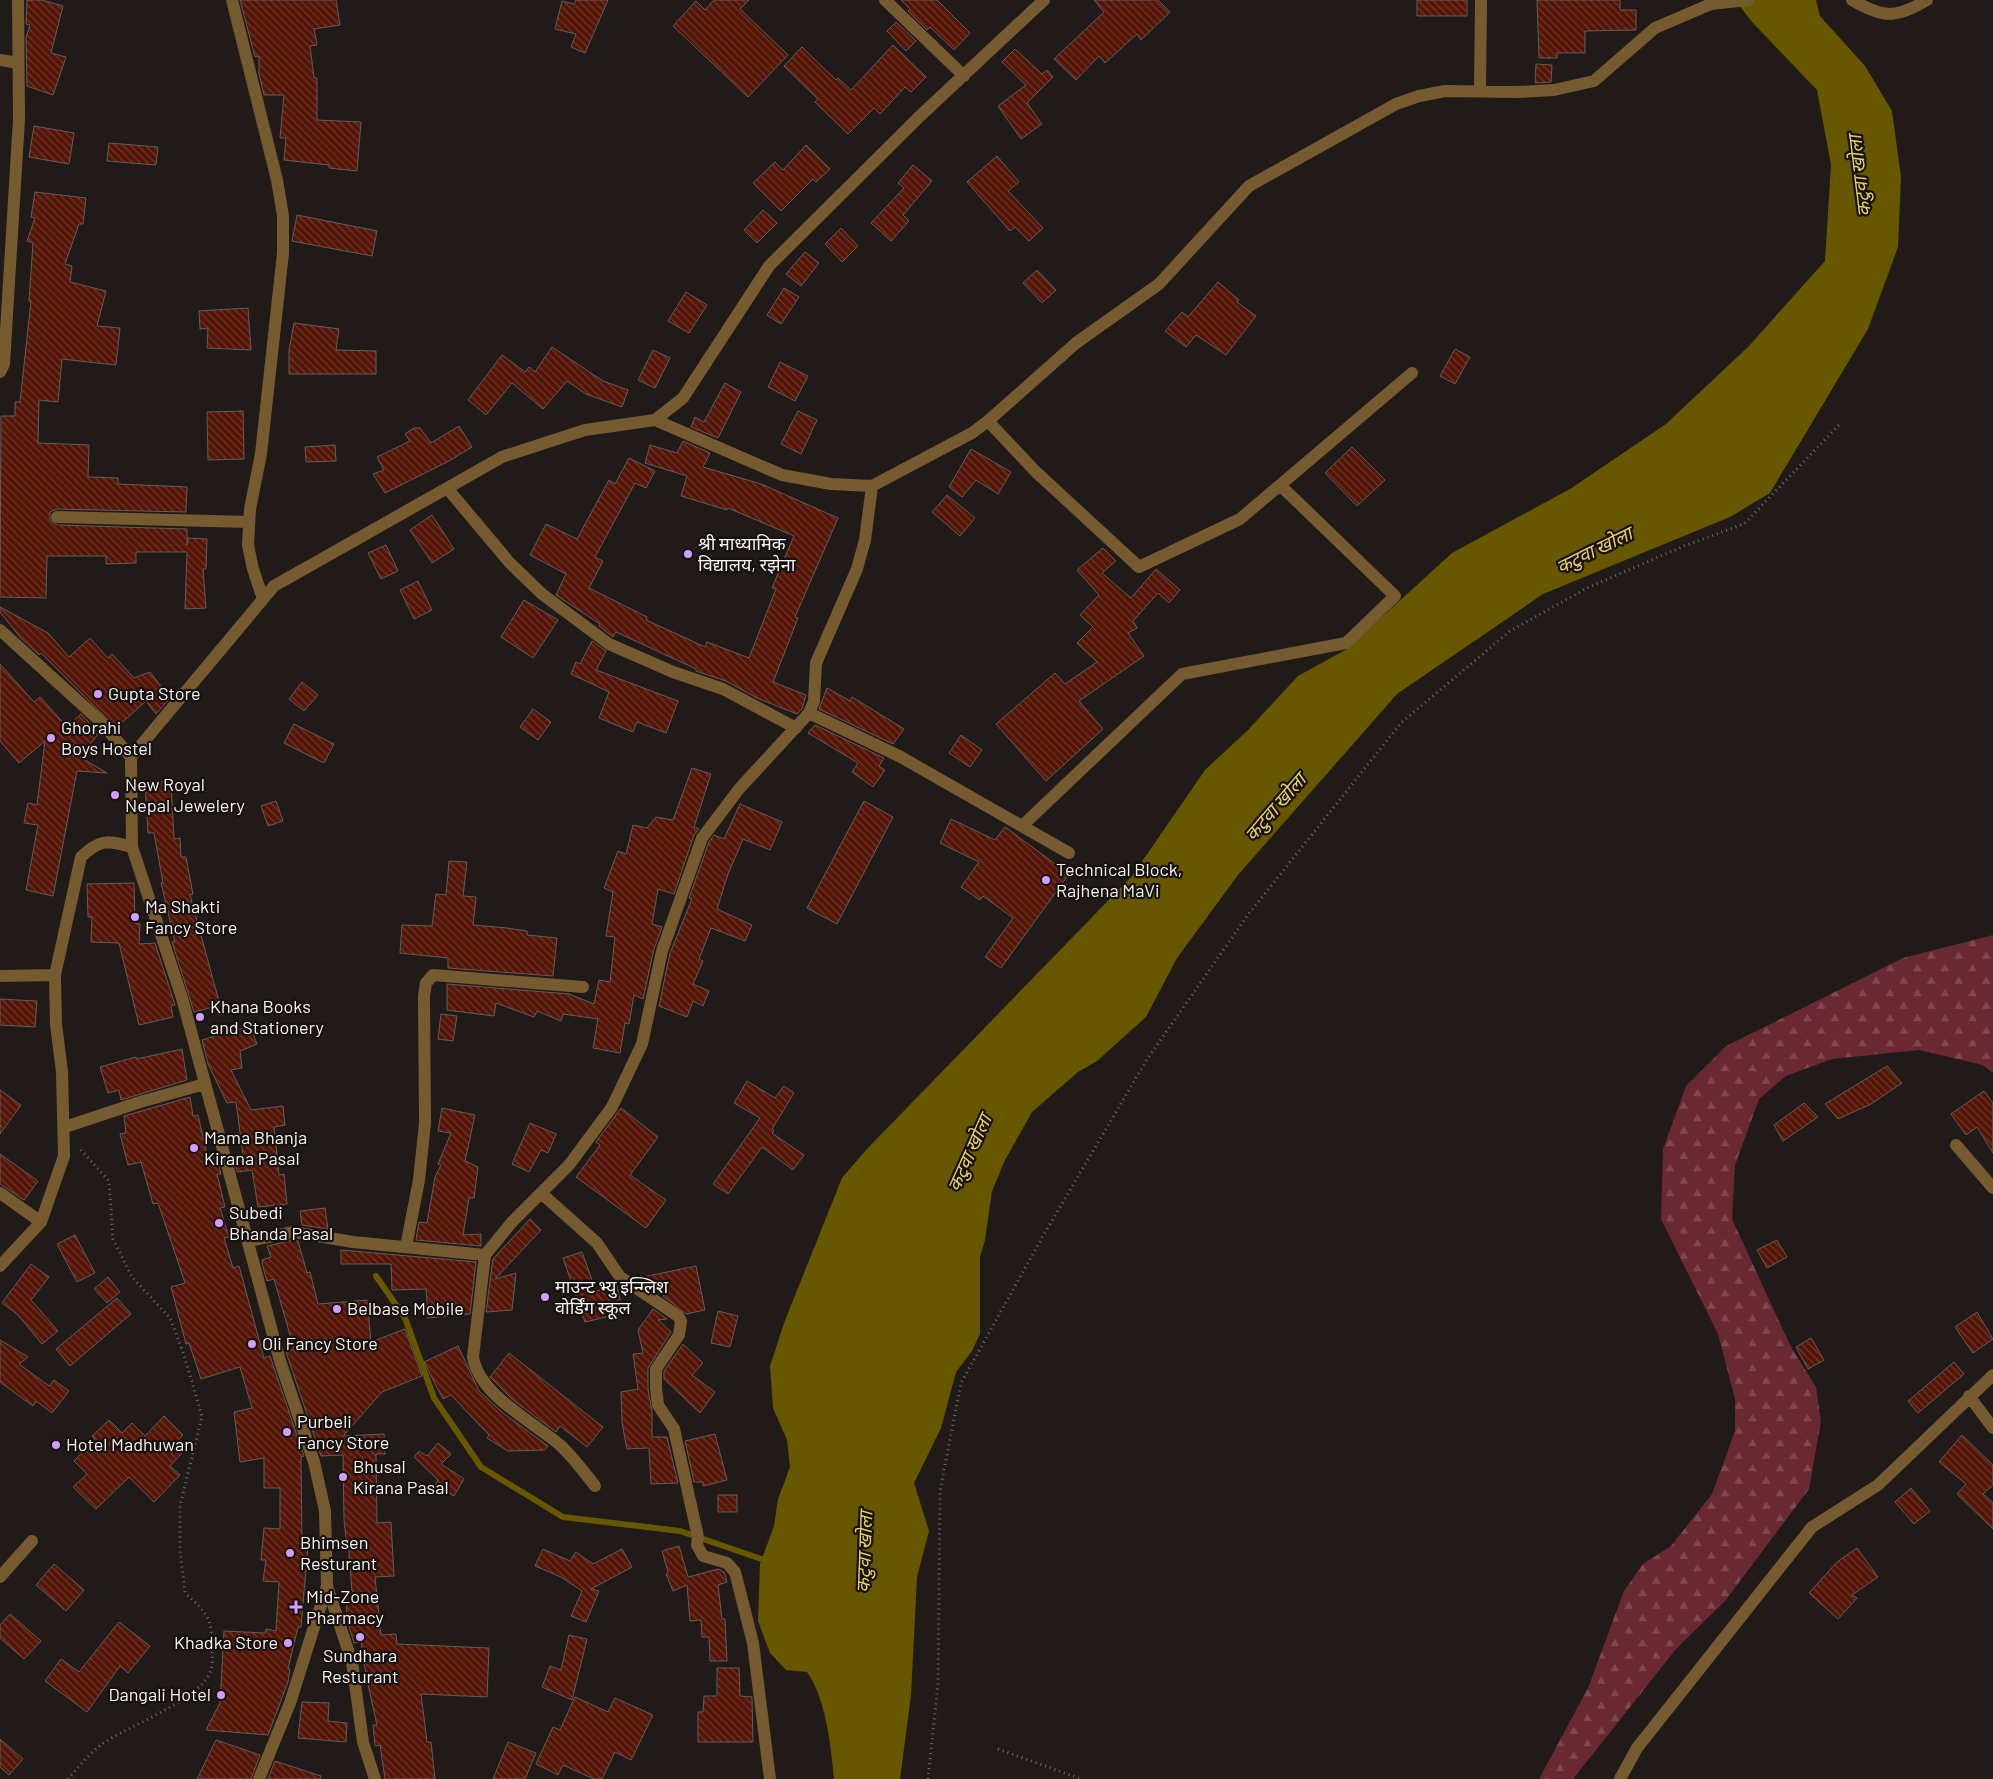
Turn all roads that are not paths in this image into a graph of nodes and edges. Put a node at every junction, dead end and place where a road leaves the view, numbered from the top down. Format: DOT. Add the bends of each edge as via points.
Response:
graph roads {
  1 [pos="18,0"];
  2 [pos="232,0"];
  3 [pos="885,0"];
  4 [pos="1044,0"];
  5 [pos="1481,0"];
  6 [pos="1748,0"];
  7 [pos="1852,0"];
  8 [pos="1927,0"];
  9 [pos="0,60"];
  10 [pos="18,63"];
  11 [pos="964,76"];
  12 [pos="1480,91"];
  13 [pos="0,372"];
  14 [pos="1412,373"];
  15 [pos="655,420"];
  16 [pos="988,421"];
  17 [pos="1280,485"];
  18 [pos="872,486"];
  19 [pos="447,488"];
  20 [pos="57,517"];
  21 [pos="249,522"];
  22 [pos="263,599"];
  23 [pos="0,630"];
  24 [pos="809,713"];
  25 [pos="796,728"];
  26 [pos="131,757"];
  27 [pos="1022,826"];
  28 [pos="132,847"];
  29 [pos="1070,853"];
  30 [pos="0,976"];
  31 [pos="55,976"];
  32 [pos="582,987"];
  33 [pos="205,1084"];
  34 [pos="65,1130"];
  35 [pos="1956,1145"];
  36 [pos="1993,1188"];
  37 [pos="0,1193"];
  38 [pos="541,1193"];
  39 [pos="41,1222"];
  40 [pos="248,1241"];
  41 [pos="406,1247"];
  42 [pos="486,1255"];
  43 [pos="0,1266"];
  44 [pos="1993,1376"];
  45 [pos="1969,1396"];
  46 [pos="1993,1428"];
  47 [pos="595,1486"];
  48 [pos="32,1541"];
  49 [pos="0,1577"];
  50 [pos="327,1586"];
  51 [pos="259,1779"];
  52 [pos="375,1779"];
  53 [pos="770,1779"];
  54 [pos="1620,1779"];
  1 -- 10 [label="street"];
  2 -- 21 [label="street" via="275,171 283,216 283,253"];
  3 -- 11 [label="street"];
  4 -- 11 [label="street"];
  5 -- 12 [label="street"];
  6 -- 12 [label="street" via="1711,4 1655,28 1594,82 1554,90"];
  7 -- 8 [label="street" via="1868,10 1888,15 1911,10"];
  9 -- 10 [label="street"];
  10 -- 13 [label="street" via="18,129 4,364"];
  11 -- 15 [label="street" via="769,266 683,398"];
  12 -- 16 [label="street" via="1444,91 1396,104 1249,186 1159,284 1076,343"];
  14 -- 17 [label="street"];
  15 -- 18 [label="street" via="782,475 831,484"];
  15 -- 19 [label="street" via="585,430 566,436 502,457"];
  16 -- 17 [label="street" via="1035,471 1139,567 1240,518"];
  16 -- 18 [label="street" via="972,433"];
  17 -- 27 [label="street" via="1395,596 1346,643 1182,674"];
  18 -- 24 [label="street" via="861,555 816,664 814,701"];
  19 -- 22 [label="street" via="274,586"];
  19 -- 25 [label="street" via="509,562 542,594 610,644 673,672 723,689"];
  20 -- 21 [label="street"];
  21 -- 22 [label="street" via="250,553"];
  22 -- 26 [label="street"];
  23 -- 26 [label="street" via="99,720"];
  24 -- 25 [label="street"];
  24 -- 27 [label="street" via="899,756"];
  25 -- 38 [label="street" via="739,788 702,838 662,951 642,1044 612,1107 569,1165"];
  26 -- 28 [label="street"];
  27 -- 29 [label="street"];
  28 -- 31 [label="street" via="110,841 94,845 81,856"];
  28 -- 33 [label="street" via="182,998"];
  30 -- 31 [label="street"];
  31 -- 34 [label="street"];
  32 -- 41 [label="street" via="433,975 426,983 426,1123"];
  33 -- 34 [label="street" via="140,1102"];
  33 -- 40 [label="street"];
  34 -- 39 [label="street" via="64,1156"];
  35 -- 36 [label="street"];
  37 -- 39 [label="street"];
  38 -- 42 [label="street"];
  38 -- 53 [label="street" via="597,1243 620,1277 681,1321 679,1335 656,1370 658,1405 674,1429 698,1537 697,1546 704,1556 726,1562 735,1572 753,1643"];
  39 -- 43 [label="street"];
  40 -- 41 [label="street" via="294,1232"];
  40 -- 50 [label="street" via="280,1361 314,1462 325,1511"];
  41 -- 42 [label="street"];
  42 -- 47 [label="street" via="473,1357 480,1380 561,1446"];
  44 -- 45 [label="street"];
  45 -- 46 [label="street"];
  45 -- 54 [label="street" via="1878,1485 1812,1527 1637,1748"];
  48 -- 49 [label="street"];
  50 -- 51 [label="street" via="290,1703"];
  50 -- 52 [label="street" via="352,1662 363,1742"];
}
